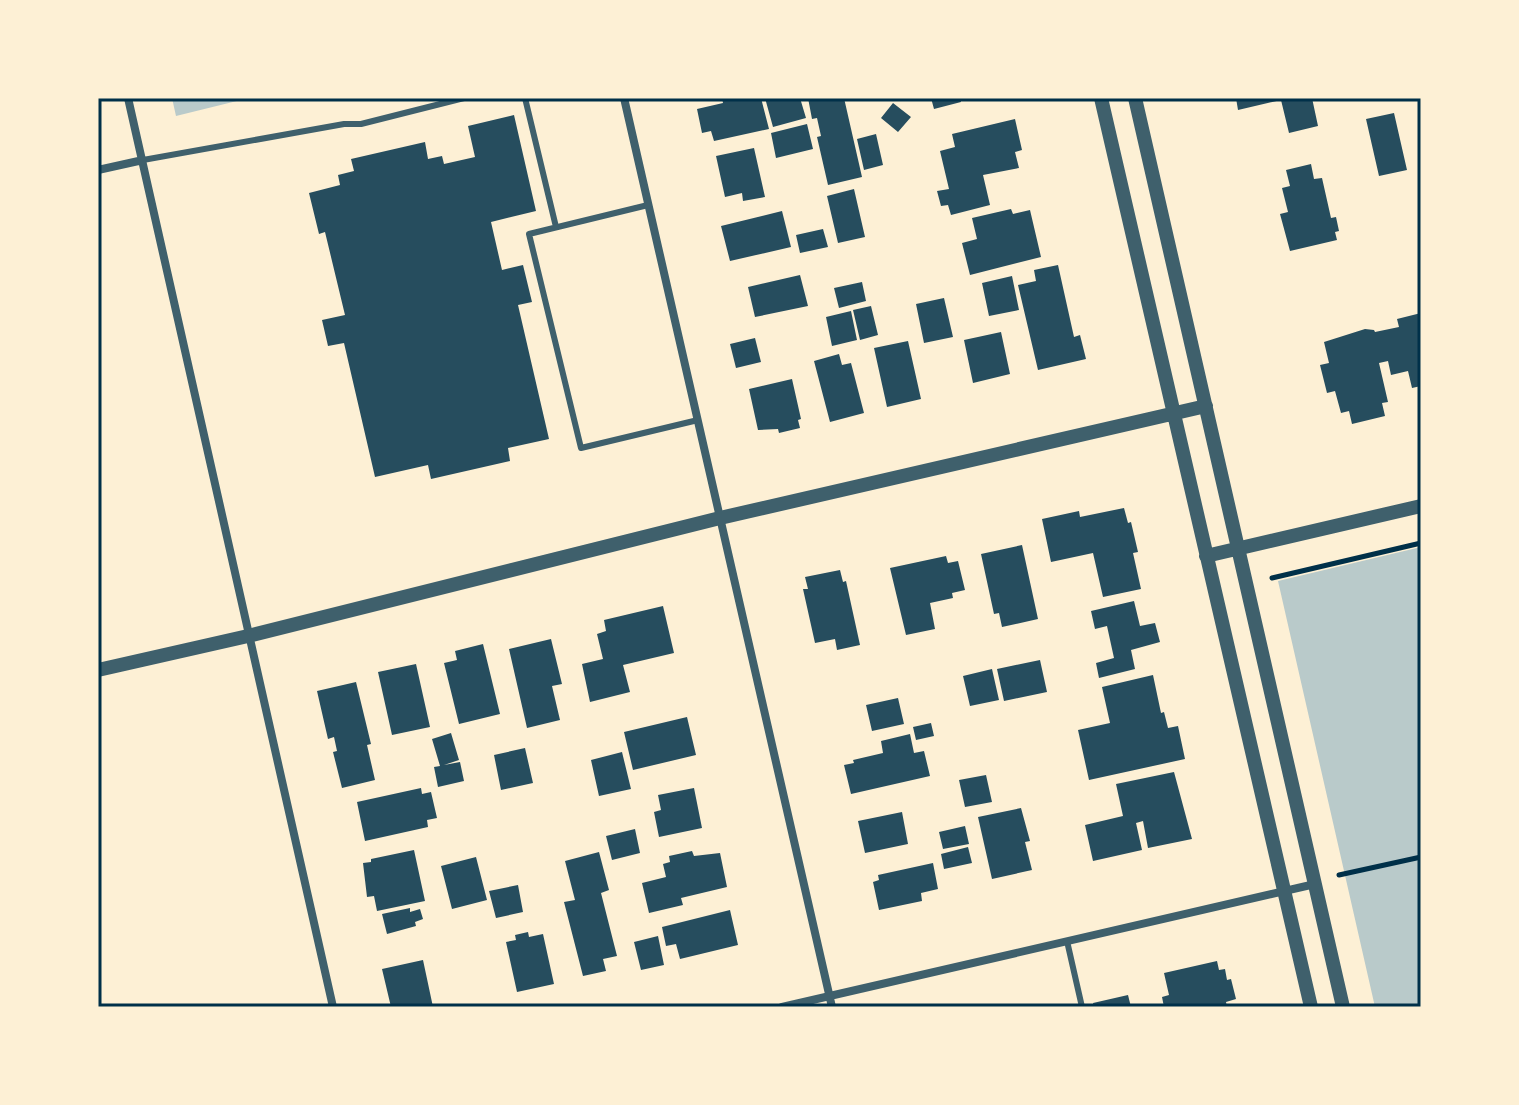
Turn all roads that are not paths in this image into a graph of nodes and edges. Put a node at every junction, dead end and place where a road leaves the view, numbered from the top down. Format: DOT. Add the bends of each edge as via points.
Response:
graph roads {
  1 [pos="128,98"];
  2 [pos="464,98"];
  3 [pos="525,98"];
  4 [pos="624,98"];
  5 [pos="1101,98"];
  6 [pos="1135,98"];
  7 [pos="143,160"];
  8 [pos="98,170"];
  9 [pos="648,205"];
  10 [pos="556,227"];
  11 [pos="1206,406"];
  12 [pos="1174,413"];
  13 [pos="698,420"];
  14 [pos="1421,506"];
  15 [pos="720,518"];
  16 [pos="1240,548"];
  17 [pos="1206,556"];
  18 [pos="248,636"];
  19 [pos="98,670"];
  20 [pos="1315,884"];
  21 [pos="1283,891"];
  22 [pos="1067,941"];
  23 [pos="830,996"];
  24 [pos="333,1007"];
  25 [pos="782,1007"];
  26 [pos="832,1007"];
  27 [pos="1082,1007"];
  28 [pos="1311,1007"];
  29 [pos="1343,1007"];
  1 -- 7 [label="street"];
  2 -- 7 [label="lane" via="361,124"];
  3 -- 10 [label="lane"];
  4 -- 9 [label="street"];
  5 -- 12 [label="street"];
  6 -- 11 [label="street"];
  7 -- 8 [label="street"];
  7 -- 18 [label="street"];
  9 -- 10 [label="lane"];
  9 -- 13 [label="street"];
  10 -- 13 [label="lane" via="529,234 581,448"];
  11 -- 12 [label="street"];
  11 -- 16 [label="street"];
  12 -- 15 [label="street"];
  12 -- 17 [label="street"];
  13 -- 15 [label="street"];
  14 -- 16 [label="street"];
  15 -- 18 [label="street"];
  15 -- 23 [label="street"];
  16 -- 17 [label="street"];
  16 -- 20 [label="street"];
  17 -- 21 [label="street"];
  18 -- 19 [label="street"];
  18 -- 24 [label="street"];
  20 -- 21 [label="street"];
  20 -- 29 [label="street"];
  21 -- 22 [label="street"];
  21 -- 28 [label="street"];
  22 -- 23 [label="street"];
  22 -- 27 [label="lane"];
  23 -- 25 [label="street"];
  23 -- 26 [label="street"];
}
